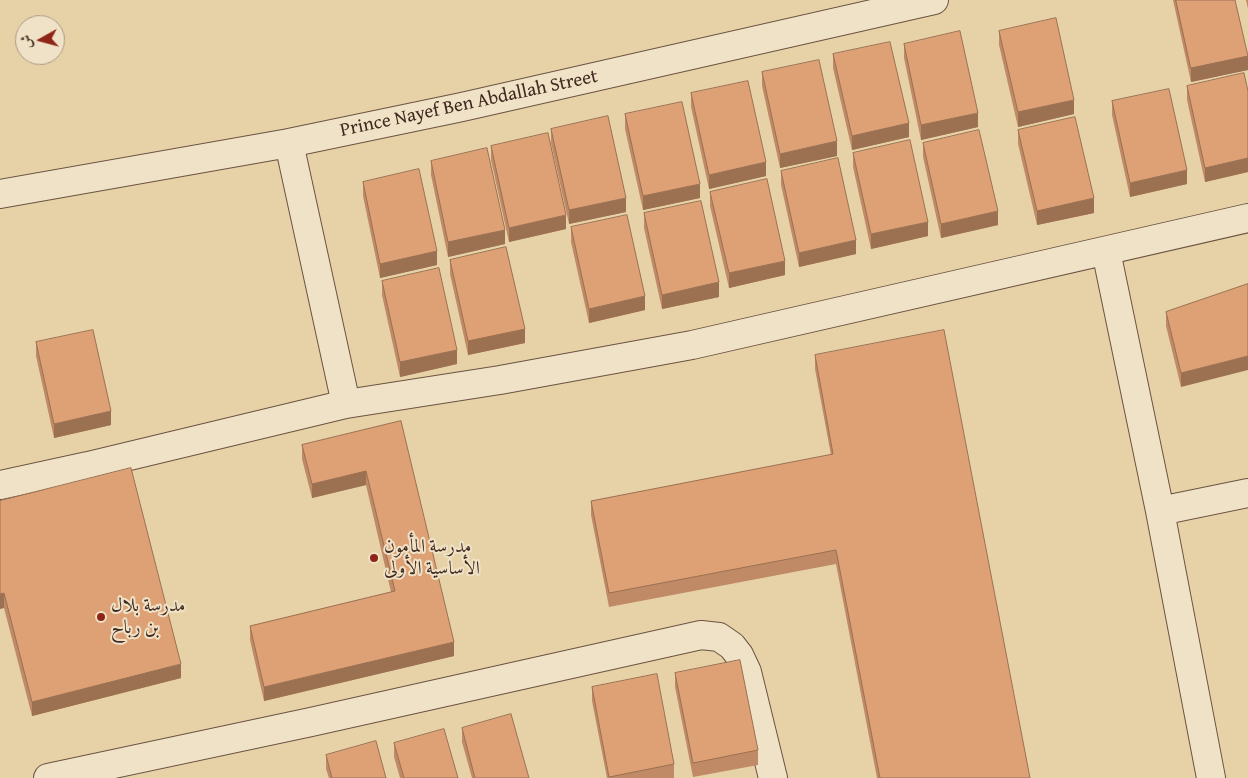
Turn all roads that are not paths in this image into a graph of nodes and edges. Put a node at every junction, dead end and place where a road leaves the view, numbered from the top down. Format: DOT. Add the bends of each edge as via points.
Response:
graph roads {
  1 [pos="934,0"];
  2 [pos="289,144"];
  3 [pos="0,194"];
  4 [pos="1248,218"];
  5 [pos="1106,250"];
  6 [pos="346,404"];
  7 [pos="0,485"];
  8 [pos="1248,493"];
  9 [pos="1160,511"];
  10 [pos="48,778"];
  11 [pos="772,778"];
  12 [pos="1211,778"];
  1 -- 2 [label="street, Prince Nayef Ben Abdallah Street"];
  2 -- 3 [label="street, Prince Nayef Ben Abdallah Street"];
  2 -- 6 [label="street"];
  4 -- 5 [label="street"];
  5 -- 6 [label="street" via="692,344 500,380"];
  5 -- 9 [label="street"];
  6 -- 7 [label="street"];
  8 -- 9 [label="street"];
  9 -- 12 [label="street"];
  10 -- 11 [label="street" via="701,635 719,637 732,646 747,672"];
}
